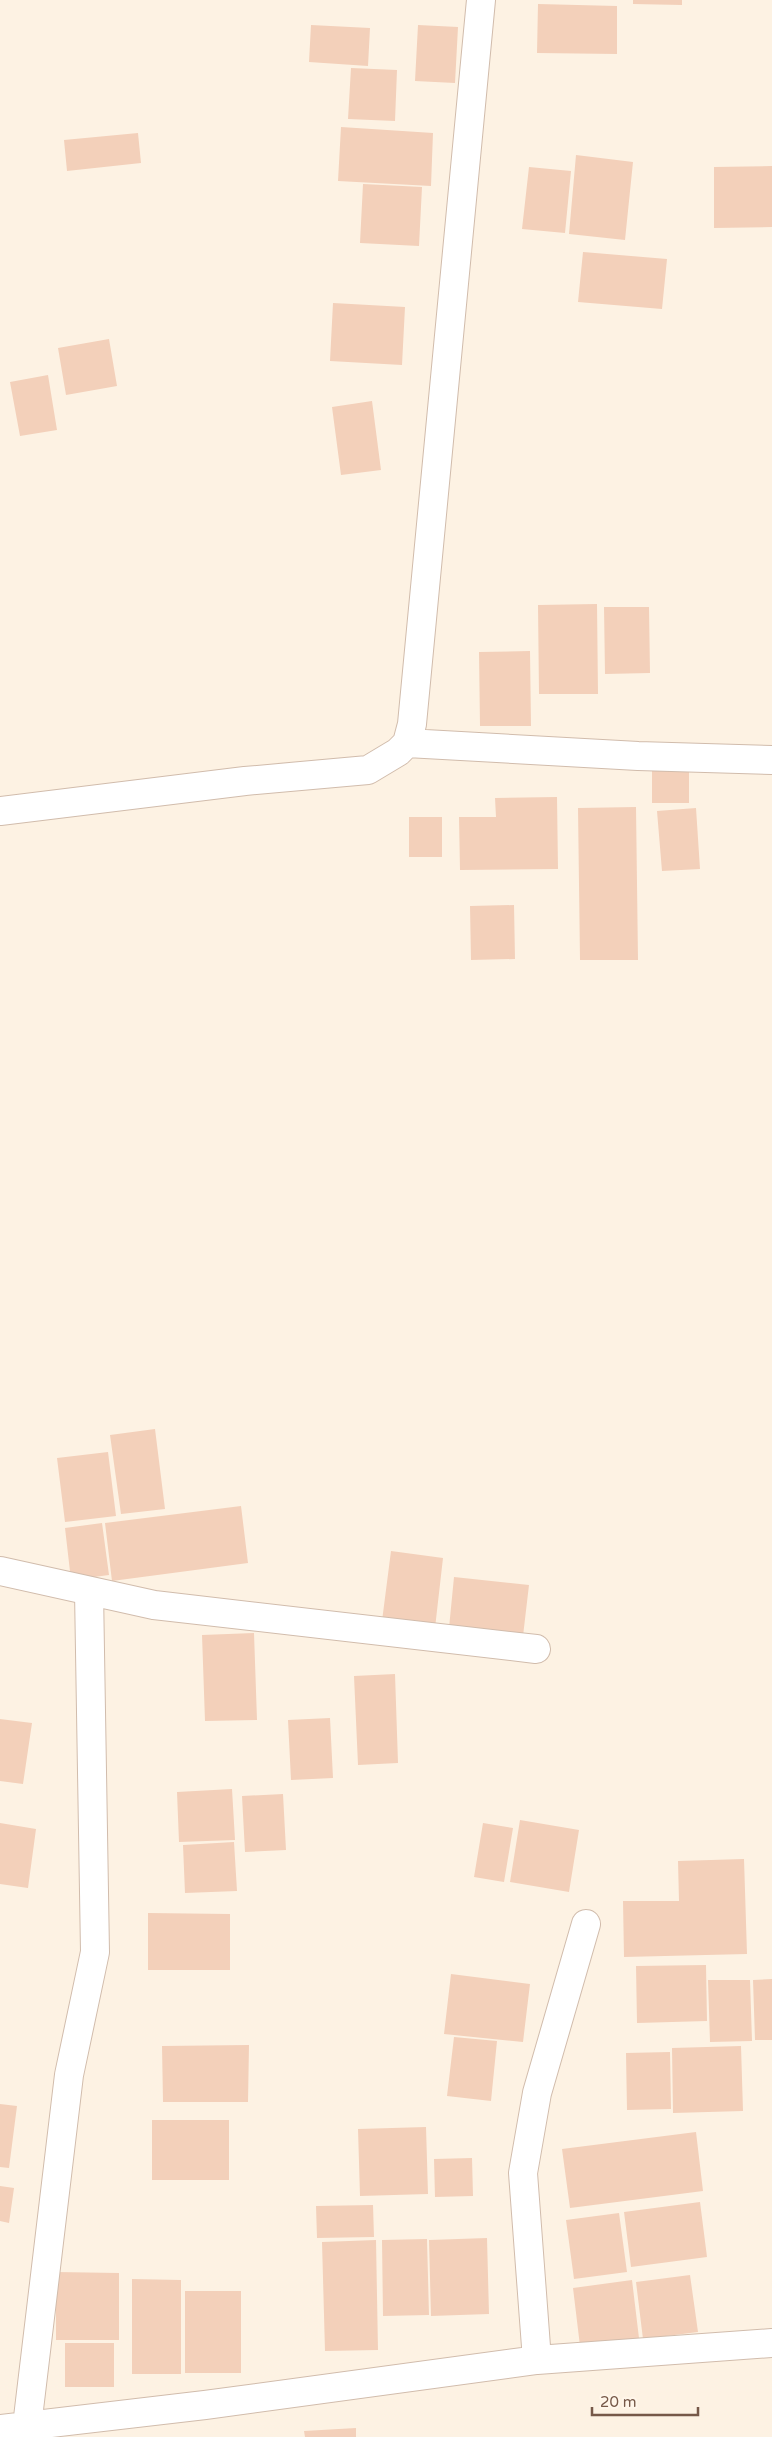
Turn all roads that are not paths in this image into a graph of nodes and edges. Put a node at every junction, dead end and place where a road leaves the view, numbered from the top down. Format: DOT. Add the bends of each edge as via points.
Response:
graph roads {
  1 [pos="481,0"];
  2 [pos="407,743"];
  3 [pos="772,760"];
  4 [pos="0,811"];
  5 [pos="0,1571"];
  6 [pos="89,1591"];
  7 [pos="536,1649"];
  8 [pos="586,1924"];
  9 [pos="772,2343"];
  10 [pos="537,2360"];
  11 [pos="27,2426"];
  12 [pos="0,2429"];
  1 -- 2 [label="street" via="412,724"];
  2 -- 3 [label="street"];
  2 -- 4 [label="street" via="368,770 245,781"];
  5 -- 6 [label="street"];
  6 -- 7 [label="street" via="154,1605"];
  6 -- 11 [label="street" via="95,1952 69,2075"];
  8 -- 10 [label="street" via="538,2093 524,2173"];
  9 -- 10 [label="street"];
  10 -- 11 [label="street"];
  11 -- 12 [label="street"];
}
